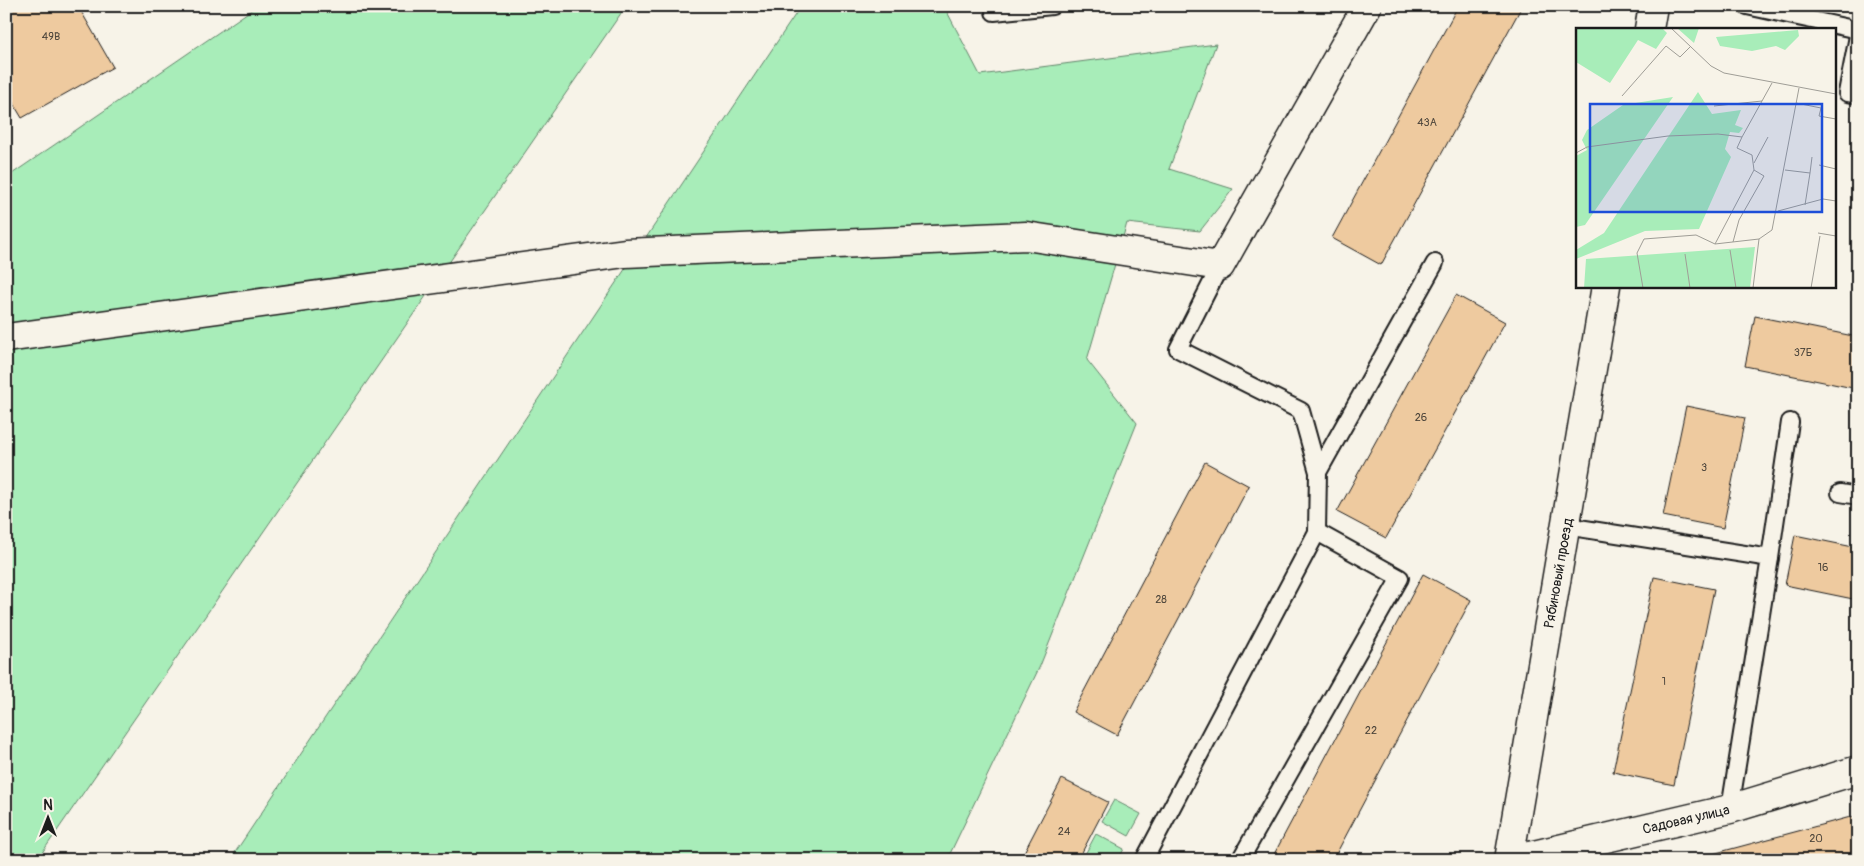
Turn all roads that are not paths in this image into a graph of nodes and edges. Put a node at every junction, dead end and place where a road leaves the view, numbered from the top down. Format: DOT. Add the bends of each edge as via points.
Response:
graph roads {
  1 [pos="1052,6"];
  2 [pos="1367,6"];
  3 [pos="1653,6"];
  4 [pos="1747,6"];
  5 [pos="994,12"];
  6 [pos="1650,28"];
  7 [pos="1858,30"];
  8 [pos="1858,36"];
  9 [pos="1858,95"];
  10 [pos="1435,263"];
  11 [pos="1220,266"];
  12 [pos="1606,288"];
  13 [pos="6,338"];
  14 [pos="1790,422"];
  15 [pos="1318,472"];
  16 [pos="1840,492"];
  17 [pos="1858,496"];
  18 [pos="1566,526"];
  19 [pos="1317,532"];
  20 [pos="1770,558"];
  21 [pos="1858,770"];
  22 [pos="1730,809"];
  23 [pos="1144,860"];
  24 [pos="1240,860"];
  25 [pos="1511,860"];
  1 -- 5 [label="lane"];
  2 -- 11 [label="street"];
  3 -- 6 [label="street"];
  4 -- 7 [label="lane"];
  8 -- 9 [label="lane" via="1847,93"];
  10 -- 15 [label="lane"];
  11 -- 13 [label="street" via="1026,236 625,252"];
  11 -- 15 [label="lane" via="1178,349 1301,411"];
  12 -- 18 [label="street, Рябиновый проезд"];
  14 -- 20 [label="lane"];
  15 -- 19 [label="lane"];
  16 -- 17 [label="lane"];
  18 -- 20 [label="lane"];
  18 -- 25 [label="street, Рябиновый проезд"];
  19 -- 23 [label="lane"];
  19 -- 24 [label="lane" via="1400,578"];
  20 -- 22 [label="lane"];
  21 -- 22 [label="street, Садовая улица"];
  22 -- 25 [label="street, Садовая улица"];
}
